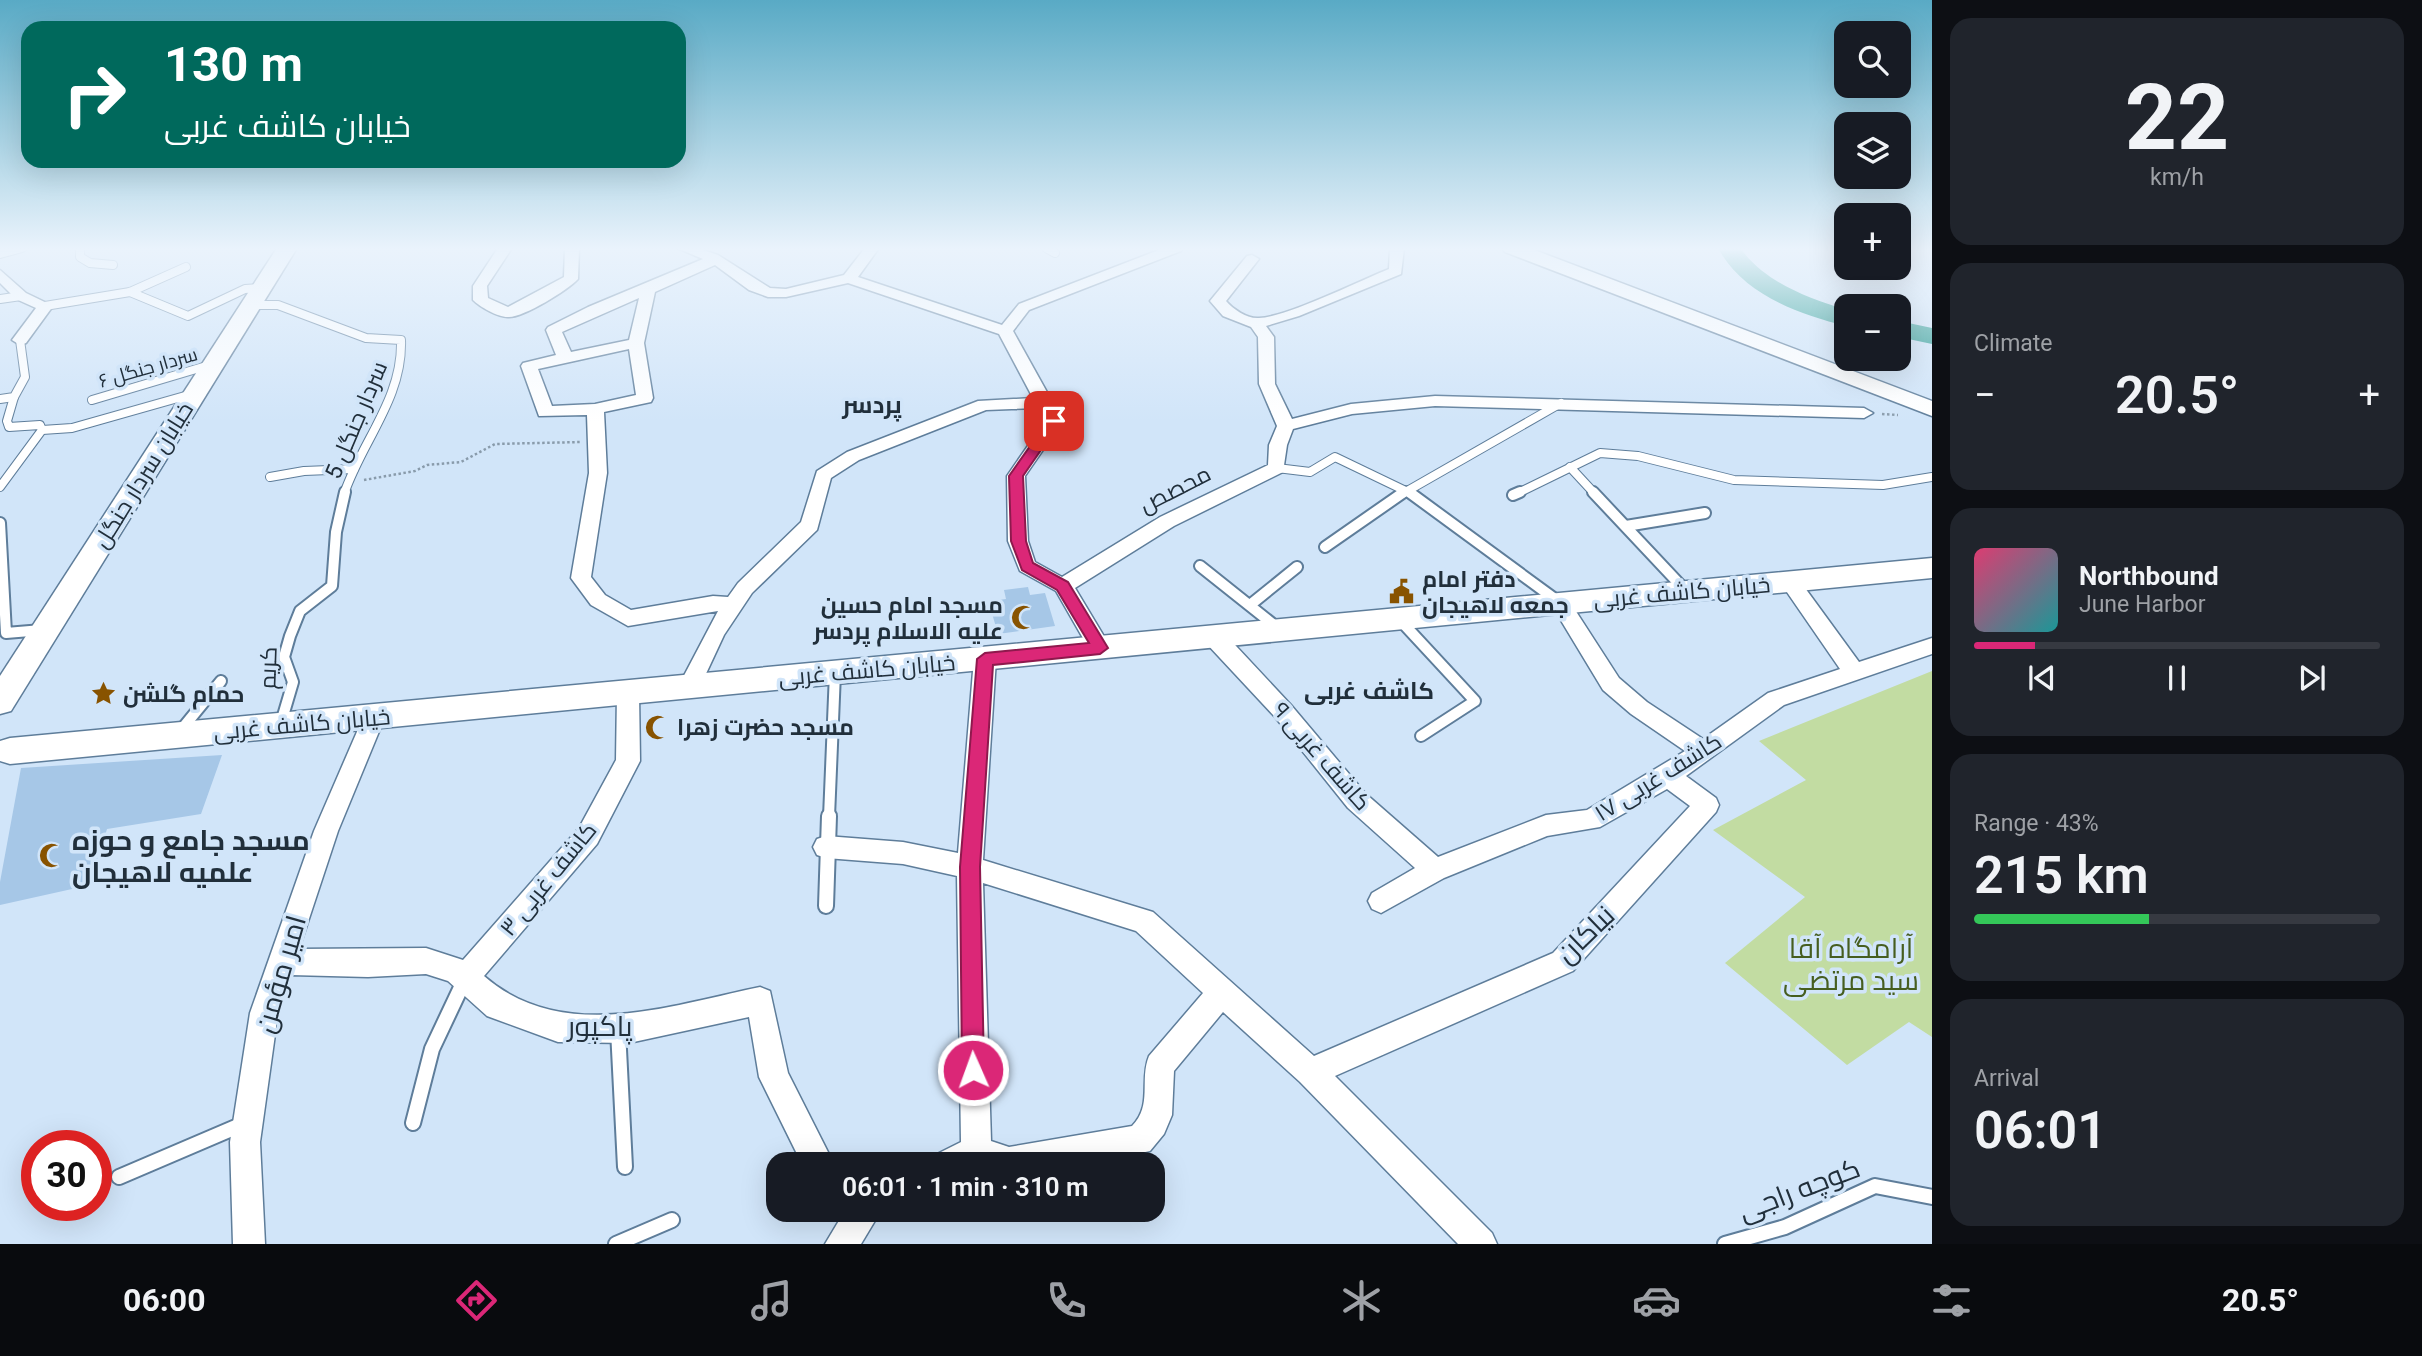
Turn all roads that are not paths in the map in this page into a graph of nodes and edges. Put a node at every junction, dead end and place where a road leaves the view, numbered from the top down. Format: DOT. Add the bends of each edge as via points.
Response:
graph roads {
  1 [pos="45,306"];
  2 [pos="164,306"];
  3 [pos="209,306"];
  4 [pos="250,306"];
  5 [pos="281,306"];
  6 [pos="494,306"];
  7 [pos="550,306"];
  8 [pos="607,306"];
  9 [pos="645,306"];
  10 [pos="930,306"];
  11 [pos="1026,306"];
  12 [pos="1222,306"];
  13 [pos="1311,306"];
  14 [pos="1663,306"];
  15 [pos="1697,306"];
  16 [pos="543,315"];
  17 [pos="1257,324"];
  18 [pos="1005,331"];
  19 [pos="20,340"];
  20 [pos="636,343"];
  21 [pos="565,358"];
  22 [pos="213,364"];
  23 [pos="195,393"];
  24 [pos="1932,396"];
  25 [pos="14,397"];
  26 [pos="0,400"];
  27 [pos="92,400"];
  28 [pos="1564,402"];
  29 [pos="1045,403"];
  30 [pos="595,409"];
  31 [pos="1932,409"];
  32 [pos="1864,413"];
  33 [pos="1286,426"];
  34 [pos="42,430"];
  35 [pos="1570,467"];
  36 [pos="1277,468"];
  37 [pos="354,469"];
  38 [pos="270,477"];
  39 [pos="1932,477"];
  40 [pos="0,487"];
  41 [pos="1407,490"];
  42 [pos="1513,495"];
  43 [pos="1705,513"];
  44 [pos="0,523"];
  45 [pos="1626,526"];
  46 [pos="1325,547"];
  47 [pos="1200,566"];
  48 [pos="1297,567"];
  49 [pos="1932,568"];
  50 [pos="1790,582"];
  51 [pos="332,586"];
  52 [pos="1063,586"];
  53 [pos="1687,592"];
  54 [pos="1561,604"];
  55 [pos="733,605"];
  56 [pos="1250,606"];
  57 [pos="1399,619"];
  58 [pos="46,630"];
  59 [pos="1281,630"];
  60 [pos="1214,637"];
  61 [pos="1932,646"];
  62 [pos="1100,648"];
  63 [pos="985,659"];
  64 [pos="1854,672"];
  65 [pos="835,673"];
  66 [pos="221,681"];
  67 [pos="689,687"];
  68 [pos="628,693"];
  69 [pos="0,702"];
  70 [pos="374,717"];
  71 [pos="280,726"];
  72 [pos="177,735"];
  73 [pos="1421,736"];
  74 [pos="3,749"];
  75 [pos="1703,751"];
  76 [pos="1668,776"];
  77 [pos="826,847"];
  78 [pos="970,867"];
  79 [pos="1435,870"];
  80 [pos="1381,901"];
  81 [pos="826,906"];
  82 [pos="281,962"];
  83 [pos="466,976"];
  84 [pos="1221,993"];
  85 [pos="618,1030"];
  86 [pos="1310,1072"];
  87 [pos="248,1122"];
  88 [pos="413,1123"];
  89 [pos="813,1152"];
  90 [pos="963,1152"];
  91 [pos="1068,1152"];
  92 [pos="625,1167"];
  93 [pos="119,1177"];
  94 [pos="1932,1197"];
  95 [pos="671,1220"];
  96 [pos="249,1244"];
  97 [pos="616,1244"];
  98 [pos="1481,1244"];
  99 [pos="1725,1244"];
  1 -- 19 [label="street"];
  2 -- 3 [label="lane" via="188,316"];
  4 -- 22 [label="main road, خیابان سردار جنگل"];
  5 -- 37 [label="lane, سردار جنگل 5" via="366,338 401,340 403,355 393,391"];
  6 -- 16 [label="street" via="508,313"];
  7 -- 16 [label="street"];
  8 -- 16 [label="street" via="573,318"];
  9 -- 20 [label="street"];
  10 -- 18 [label="street"];
  11 -- 18 [label="street"];
  12 -- 17 [label="street" via="1228,313"];
  13 -- 17 [label="street"];
  14 -- 31 [label="main road"];
  15 -- 24 [label="main road"];
  16 -- 21 [label="street"];
  17 -- 33 [label="street" via="1266,337 1267,384"];
  18 -- 29 [label="street"];
  19 -- 25 [label="lane" via="25,377"];
  20 -- 21 [label="street"];
  20 -- 30 [label="street" via="645,398"];
  21 -- 30 [label="street" via="528,366 545,412"];
  22 -- 23 [label="main road, خیابان سردار جنگل"];
  22 -- 27 [label="lane, سردار جنگل ۶"];
  23 -- 34 [label="lane" via="97,422"];
  23 -- 58 [label="main road, خیابان سردار جنگل"];
  25 -- 26 [label="lane"];
  25 -- 34 [label="lane" via="9,427 40,425"];
  28 -- 32 [label="street"];
  28 -- 33 [label="street" via="1435,401 1351,409"];
  28 -- 41 [label="lane"];
  29 -- 52 [label="street" via="1054,421 1016,476 1018,541 1027,566"];
  29 -- 55 [label="street" via="984,405 853,456 823,475 810,525"];
  30 -- 55 [label="street" via="600,441 597,491 580,579 598,600 628,618 713,603"];
  33 -- 36 [label="street" via="1278,445"];
  34 -- 40 [label="lane"];
  35 -- 39 [label="lane" via="1600,453 1638,456 1734,480 1883,485"];
  35 -- 42 [label="lane"];
  35 -- 45 [label="lane"];
  36 -- 41 [label="lane" via="1310,472 1335,457"];
  36 -- 52 [label="street, محصص" via="1194,505 1124,544"];
  37 -- 38 [label="lane"];
  37 -- 51 [label="lane, سردار جنگل 5" via="333,542"];
  41 -- 46 [label="lane"];
  41 -- 54 [label="lane"];
  43 -- 45 [label="lane"];
  44 -- 58 [label="lane" via="6,633"];
  45 -- 53 [label="lane"];
  47 -- 56 [label="lane"];
  48 -- 56 [label="lane"];
  49 -- 50 [label="main road, خیابان کاشف غربی"];
  50 -- 53 [label="main road, خیابان کاشف غربی"];
  50 -- 64 [label="street"];
  51 -- 71 [label="lane, کریم" via="300,611 290,636 284,657 293,682"];
  52 -- 62 [label="street"];
  53 -- 54 [label="main road, خیابان کاشف غربی"];
  54 -- 57 [label="main road, خیابان کاشف غربی"];
  54 -- 75 [label="street" via="1611,684"];
  55 -- 67 [label="street"];
  56 -- 59 [label="lane"];
  57 -- 59 [label="main road, خیابان کاشف غربی"];
  57 -- 73 [label="lane" via="1475,701"];
  58 -- 69 [label="main road, خیابان سردار جنگل"];
  59 -- 60 [label="main road, خیابان کاشف غربی"];
  60 -- 62 [label="main road, خیابان کاشف غربی"];
  60 -- 79 [label="street, کاشف غربی ۹" via="1357,801"];
  61 -- 64 [label="street, کاشف غربی ۱۷"];
  62 -- 63 [label="main road, خیابان کاشف غربی"];
  63 -- 65 [label="main road, خیابان کاشف غربی"];
  63 -- 78 [label="street"];
  64 -- 75 [label="street, کاشف غربی ۱۷" via="1776,699"];
  65 -- 67 [label="main road, خیابان کاشف غربی"];
  65 -- 77 [label="lane"];
  66 -- 72 [label="lane"];
  67 -- 68 [label="main road, خیابان کاشف غربی"];
  68 -- 70 [label="main road, خیابان کاشف غربی"];
  68 -- 83 [label="street, کاشف غربی ۳" via="628,761 588,836"];
  70 -- 71 [label="main road, خیابان کاشف غربی"];
  70 -- 82 [label="street, امیر مؤمن" via="326,831"];
  71 -- 72 [label="main road, خیابان کاشف غربی"];
  72 -- 74 [label="main road, خیابان کاشف غربی"];
  75 -- 76 [label="street, کاشف غربی ۱۷"];
  76 -- 79 [label="street, کاشف غربی ۱۷" via="1591,820 1546,826"];
  76 -- 86 [label="street, نیاکان" via="1707,805 1563,962"];
  77 -- 78 [label="street" via="902,852"];
  77 -- 81 [label="lane"];
  78 -- 84 [label="street" via="1144,921"];
  78 -- 90 [label="street"];
  79 -- 80 [label="street, کاشف غربی ۱۷"];
  82 -- 83 [label="street, پاکپور" via="426,961"];
  82 -- 87 [label="street, امیر مؤمن" via="264,1013"];
  83 -- 85 [label="street, پاکپور" via="497,1006 558,1028"];
  83 -- 88 [label="lane" via="432,1049"];
  84 -- 86 [label="street"];
  84 -- 91 [label="street" via="1159,1066 1160,1109 1153,1128 1139,1140"];
  85 -- 89 [label="street, پاکپور" via="760,1001 774,1077"];
  85 -- 92 [label="lane"];
  86 -- 98 [label="street"];
  87 -- 93 [label="lane"];
  87 -- 96 [label="street, امیر مؤمن"];
  94 -- 99 [label="lane, کوچه راجی" via="1875,1186 1784,1227"];
  95 -- 97 [label="lane"];
}
